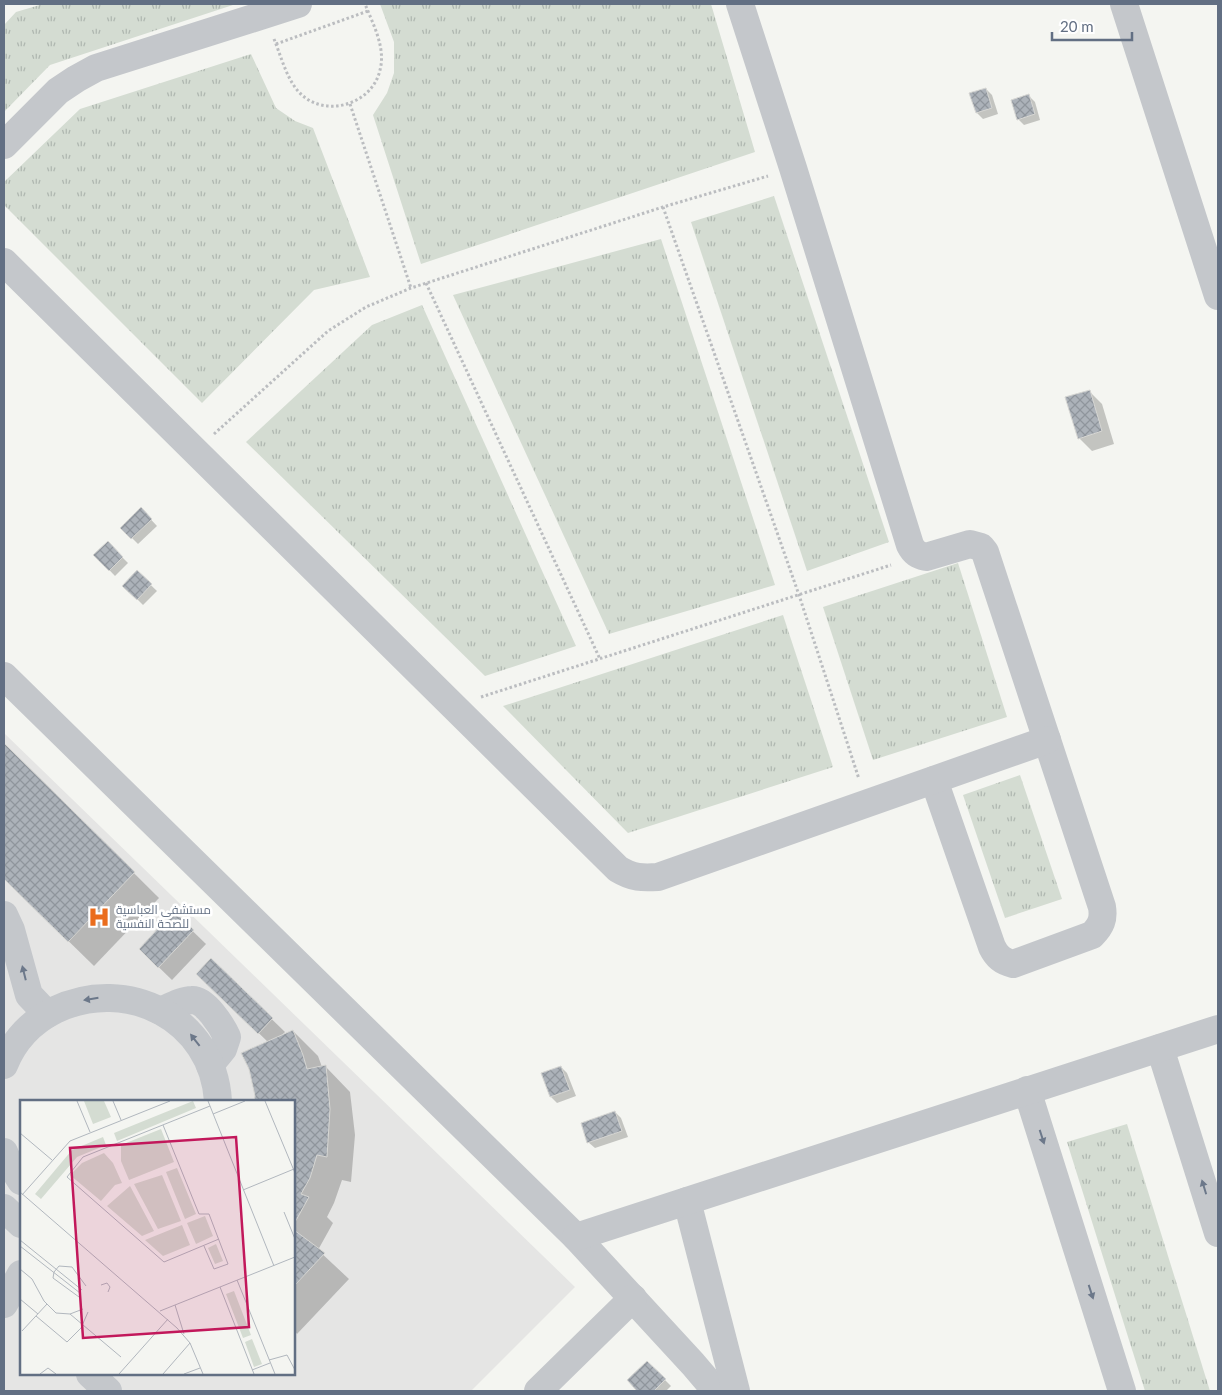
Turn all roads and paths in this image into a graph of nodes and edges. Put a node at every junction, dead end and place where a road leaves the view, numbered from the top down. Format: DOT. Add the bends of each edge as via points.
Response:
graph roads {
  1 [pos="298,4"];
  2 [pos="365,4"];
  3 [pos="740,4"];
  4 [pos="1124,4"];
  5 [pos="368,11"];
  6 [pos="265,15"];
  7 [pos="276,44"];
  8 [pos="350,104"];
  9 [pos="4,145"];
  10 [pos="793,168"];
  11 [pos="663,207"];
  12 [pos="4,262"];
  13 [pos="426,283"];
  14 [pos="412,288"];
  15 [pos="1218,296"];
  16 [pos="195,451"];
  17 [pos="919,555"];
  18 [pos="799,595"];
  19 [pos="600,659"];
  20 [pos="4,676"];
  21 [pos="454,706"];
  22 [pos="1047,740"];
  23 [pos="934,780"];
  24 [pos="867,803"];
  25 [pos="4,915"];
  26 [pos="47,1014"];
  27 [pos="1218,1029"];
  28 [pos="1160,1048"];
  29 [pos="7,1049"];
  30 [pos="1027,1090"];
  31 [pos="218,1100"];
  32 [pos="4,1152"];
  33 [pos="15,1182"];
  34 [pos="687,1200"];
  35 [pos="4,1208"];
  36 [pos="20,1223"];
  37 [pos="1218,1233"];
  38 [pos="576,1237"];
  39 [pos="632,1298"];
  40 [pos="91,1375"];
  41 [pos="108,1391"];
  42 [pos="538,1391"];
  43 [pos="716,1391"];
  44 [pos="736,1391"];
  45 [pos="1122,1391"];
  1 -- 6 [label="lane"];
  2 -- 5 [label="path"];
  3 -- 10 [label="lane"];
  4 -- 15 [label="lane"];
  5 -- 7 [label="path"];
  5 -- 8 [label="path" via="382,56 380,71 374,85"];
  6 -- 7 [label="path"];
  6 -- 9 [label="lane" via="96,68 58,91"];
  7 -- 8 [label="path" via="291,82 299,93 323,105"];
  8 -- 14 [label="path"];
  10 -- 11 [label="path"];
  10 -- 17 [label="lane" via="910,545"];
  11 -- 13 [label="path"];
  11 -- 18 [label="path"];
  12 -- 16 [label="lane"];
  13 -- 14 [label="path"];
  13 -- 19 [label="path"];
  14 -- 16 [label="path" via="366,307 328,331"];
  16 -- 21 [label="lane"];
  17 -- 18 [label="path"];
  17 -- 22 [label="lane" via="932,556 970,544 981,547 985,552"];
  18 -- 19 [label="path"];
  18 -- 24 [label="path"];
  19 -- 21 [label="path"];
  20 -- 38 [label="lane"];
  21 -- 24 [label="lane" via="618,869 629,876 658,877"];
  22 -- 23 [label="lane"];
  22 -- 23 [label="lane" via="1103,917 1100,927 1092,935 1013,964 997,956 992,947"];
  23 -- 24 [label="lane"];
  26 -- 25 [label="lane, one-way" via="29,995"];
  26 -- 29 [label="lane"];
  31 -- 26 [label="lane, one-way" via="218,1089 202,1048 177,1021 161,1011 123,998 92,998"];
  27 -- 28 [label="lane"];
  28 -- 30 [label="lane"];
  37 -- 28 [label="lane, one-way"];
  30 -- 34 [label="lane"];
  30 -- 45 [label="lane, one-way"];
  32 -- 33 [label="lane"];
  34 -- 38 [label="lane"];
  34 -- 44 [label="lane"];
  35 -- 36 [label="lane"];
  38 -- 39 [label="lane"];
  39 -- 42 [label="lane"];
  39 -- 43 [label="lane"];
  40 -- 41 [label="lane"];
}
